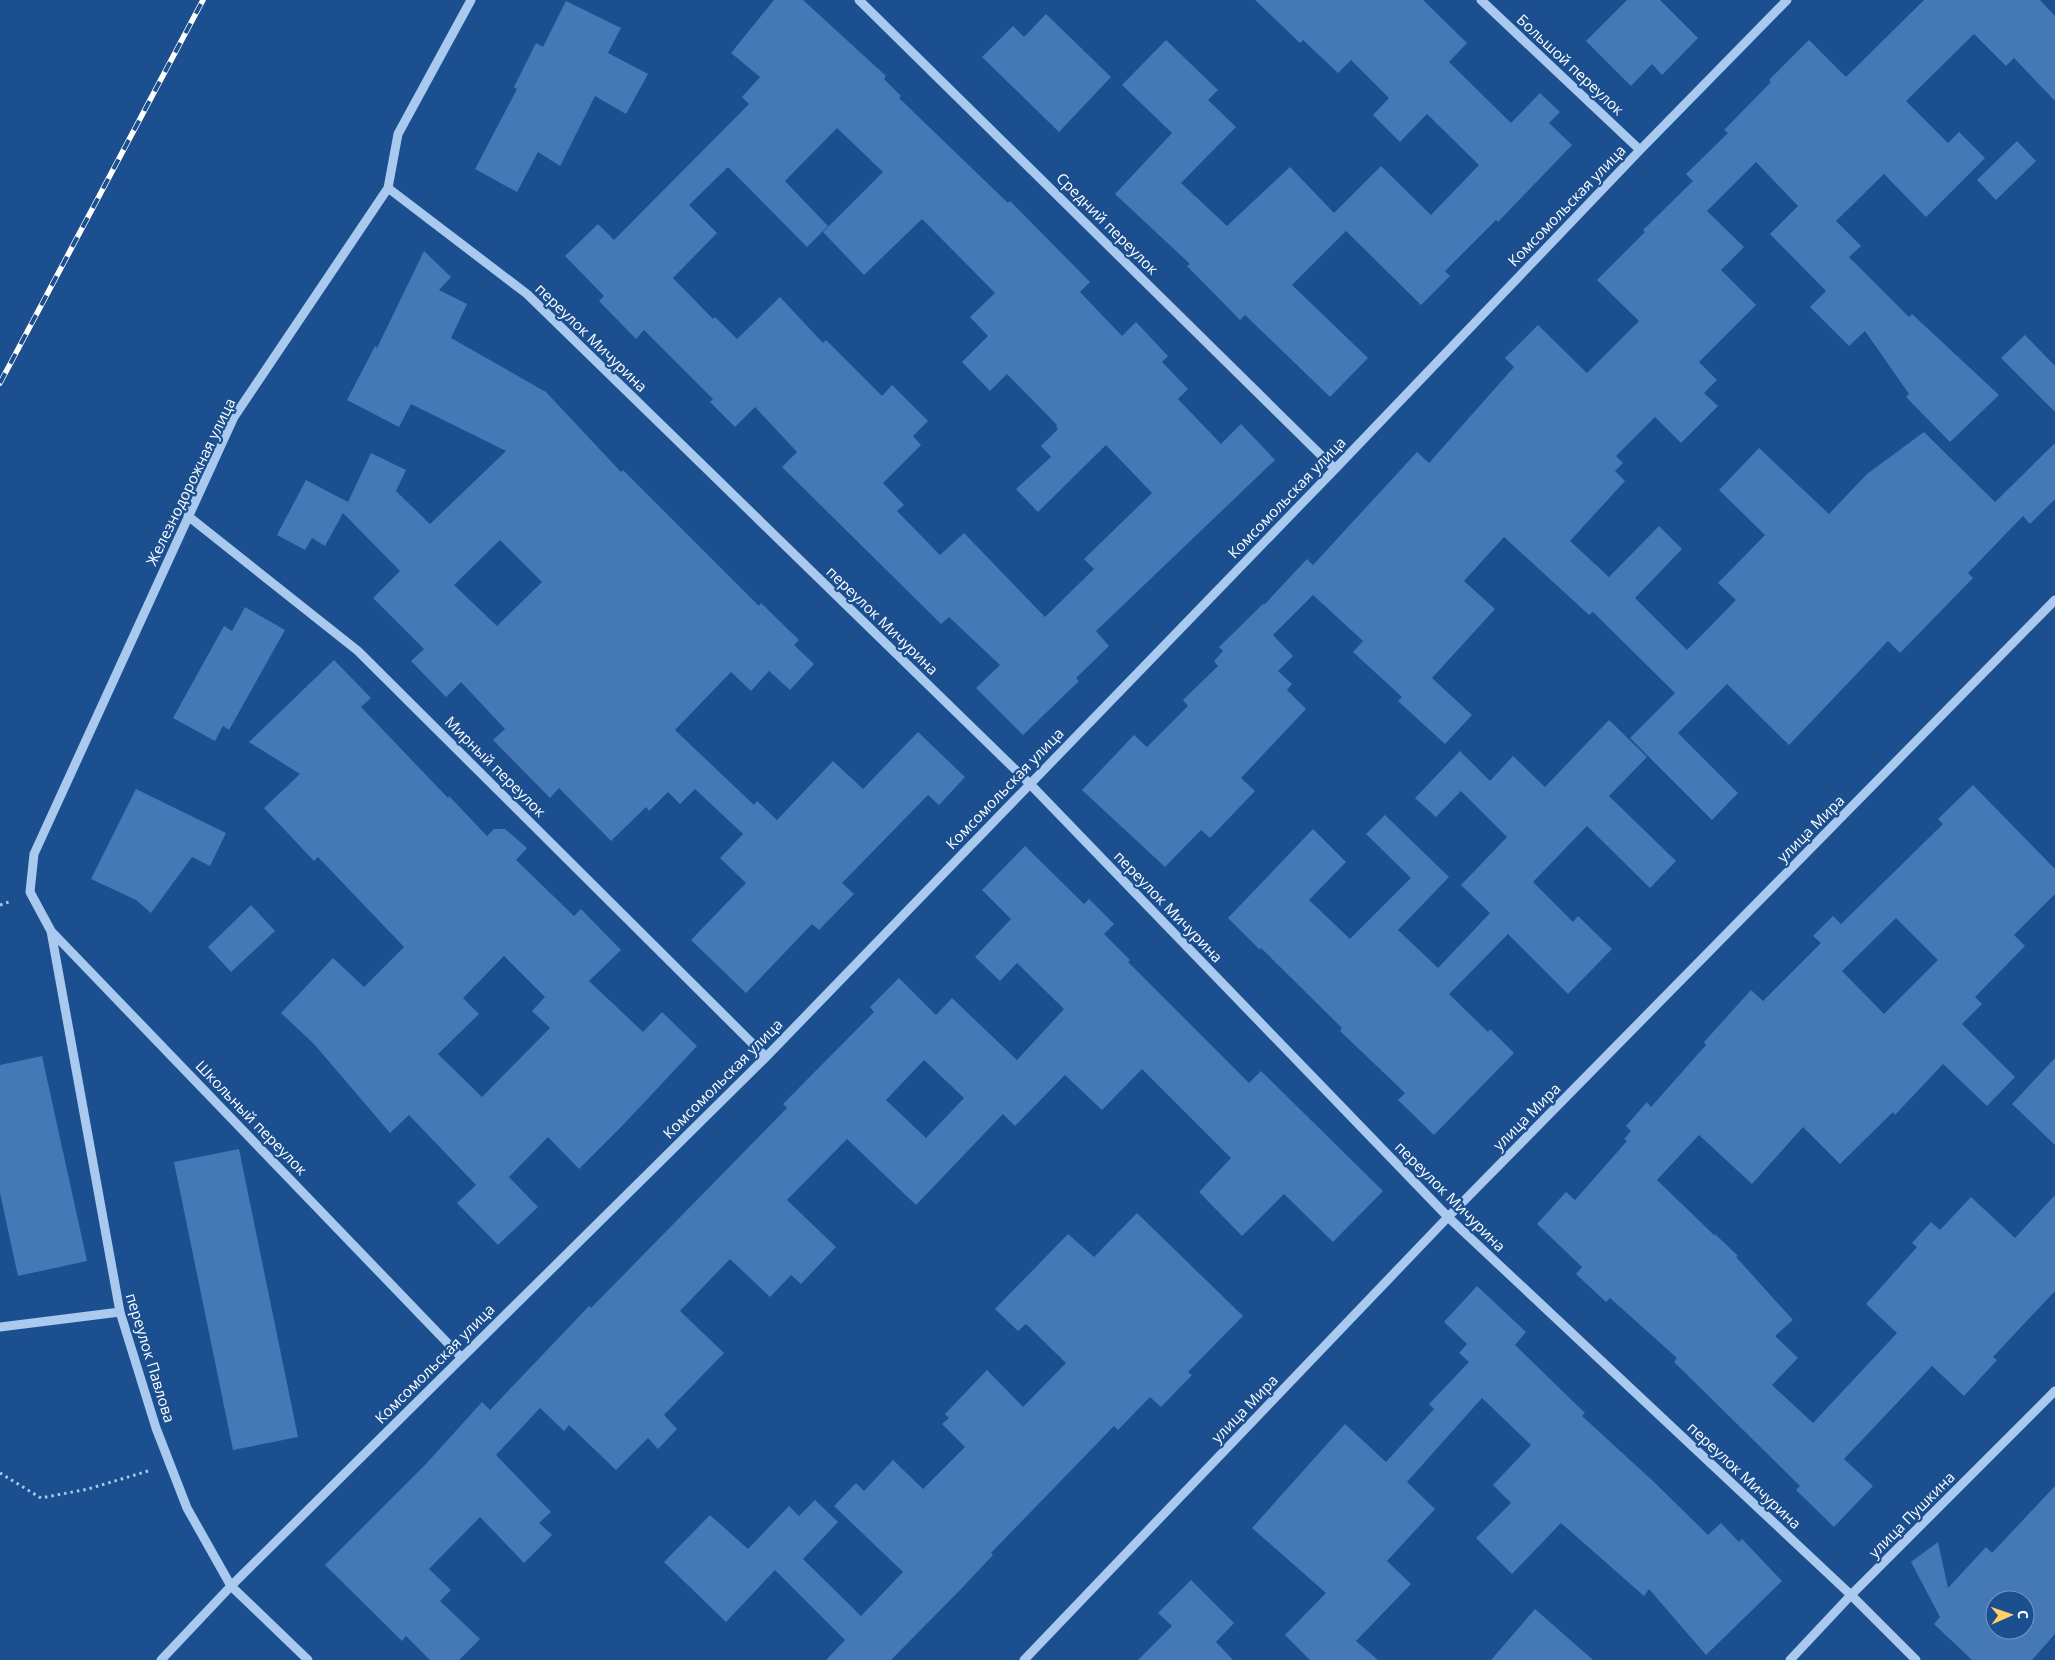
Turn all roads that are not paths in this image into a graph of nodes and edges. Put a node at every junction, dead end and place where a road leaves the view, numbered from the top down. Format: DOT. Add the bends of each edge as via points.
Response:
graph roads {
  1 [pos="471,0"];
  2 [pos="859,0"];
  3 [pos="1481,0"];
  4 [pos="1787,0"];
  5 [pos="1640,150"];
  6 [pos="388,188"];
  7 [pos="1335,469"];
  8 [pos="188,516"];
  9 [pos="2055,600"];
  10 [pos="1029,783"];
  11 [pos="30,892"];
  12 [pos="51,931"];
  13 [pos="766,1056"];
  14 [pos="1448,1217"];
  15 [pos="120,1312"];
  16 [pos="0,1327"];
  17 [pos="461,1357"];
  18 [pos="2055,1391"];
  19 [pos="231,1586"];
  20 [pos="1851,1595"];
  21 [pos="161,1660"];
  22 [pos="308,1660"];
  23 [pos="1024,1660"];
  24 [pos="1790,1660"];
  25 [pos="1916,1660"];
  1 -- 6 [label="street, Железнодорожная улица" via="398,134"];
  2 -- 7 [label="street, Средний переулок"];
  3 -- 5 [label="street, Большой переулок"];
  4 -- 5 [label="street, Комсомольская улица"];
  5 -- 7 [label="street, Комсомольская улица"];
  6 -- 8 [label="street, Железнодорожная улица" via="234,417"];
  6 -- 10 [label="street, переулок Мичурина" via="527,294"];
  7 -- 10 [label="street, Комсомольская улица"];
  8 -- 11 [label="street, Железнодорожная улица" via="34,854"];
  8 -- 13 [label="street, Мирный переулок" via="358,651"];
  9 -- 14 [label="street, улица Мира"];
  10 -- 13 [label="street, Комсомольская улица"];
  10 -- 14 [label="street, переулок Мичурина"];
  11 -- 12 [label="street, Школьный переулок"];
  12 -- 15 [label="street, переулок Павлова"];
  12 -- 17 [label="street, Школьный переулок"];
  13 -- 17 [label="street, Комсомольская улица"];
  14 -- 20 [label="street, переулок Мичурина"];
  14 -- 23 [label="street, улица Мира"];
  15 -- 16 [label="street"];
  15 -- 19 [label="street, переулок Павлова" via="156,1428 187,1508"];
  17 -- 19 [label="street, Комсомольская улица"];
  18 -- 20 [label="street, улица Пушкина"];
  19 -- 21 [label="street, Комсомольская улица"];
  19 -- 22 [label="street, переулок Павлова"];
  20 -- 24 [label="street, улица Пушкина"];
  20 -- 25 [label="street, переулок Мичурина"];
}
